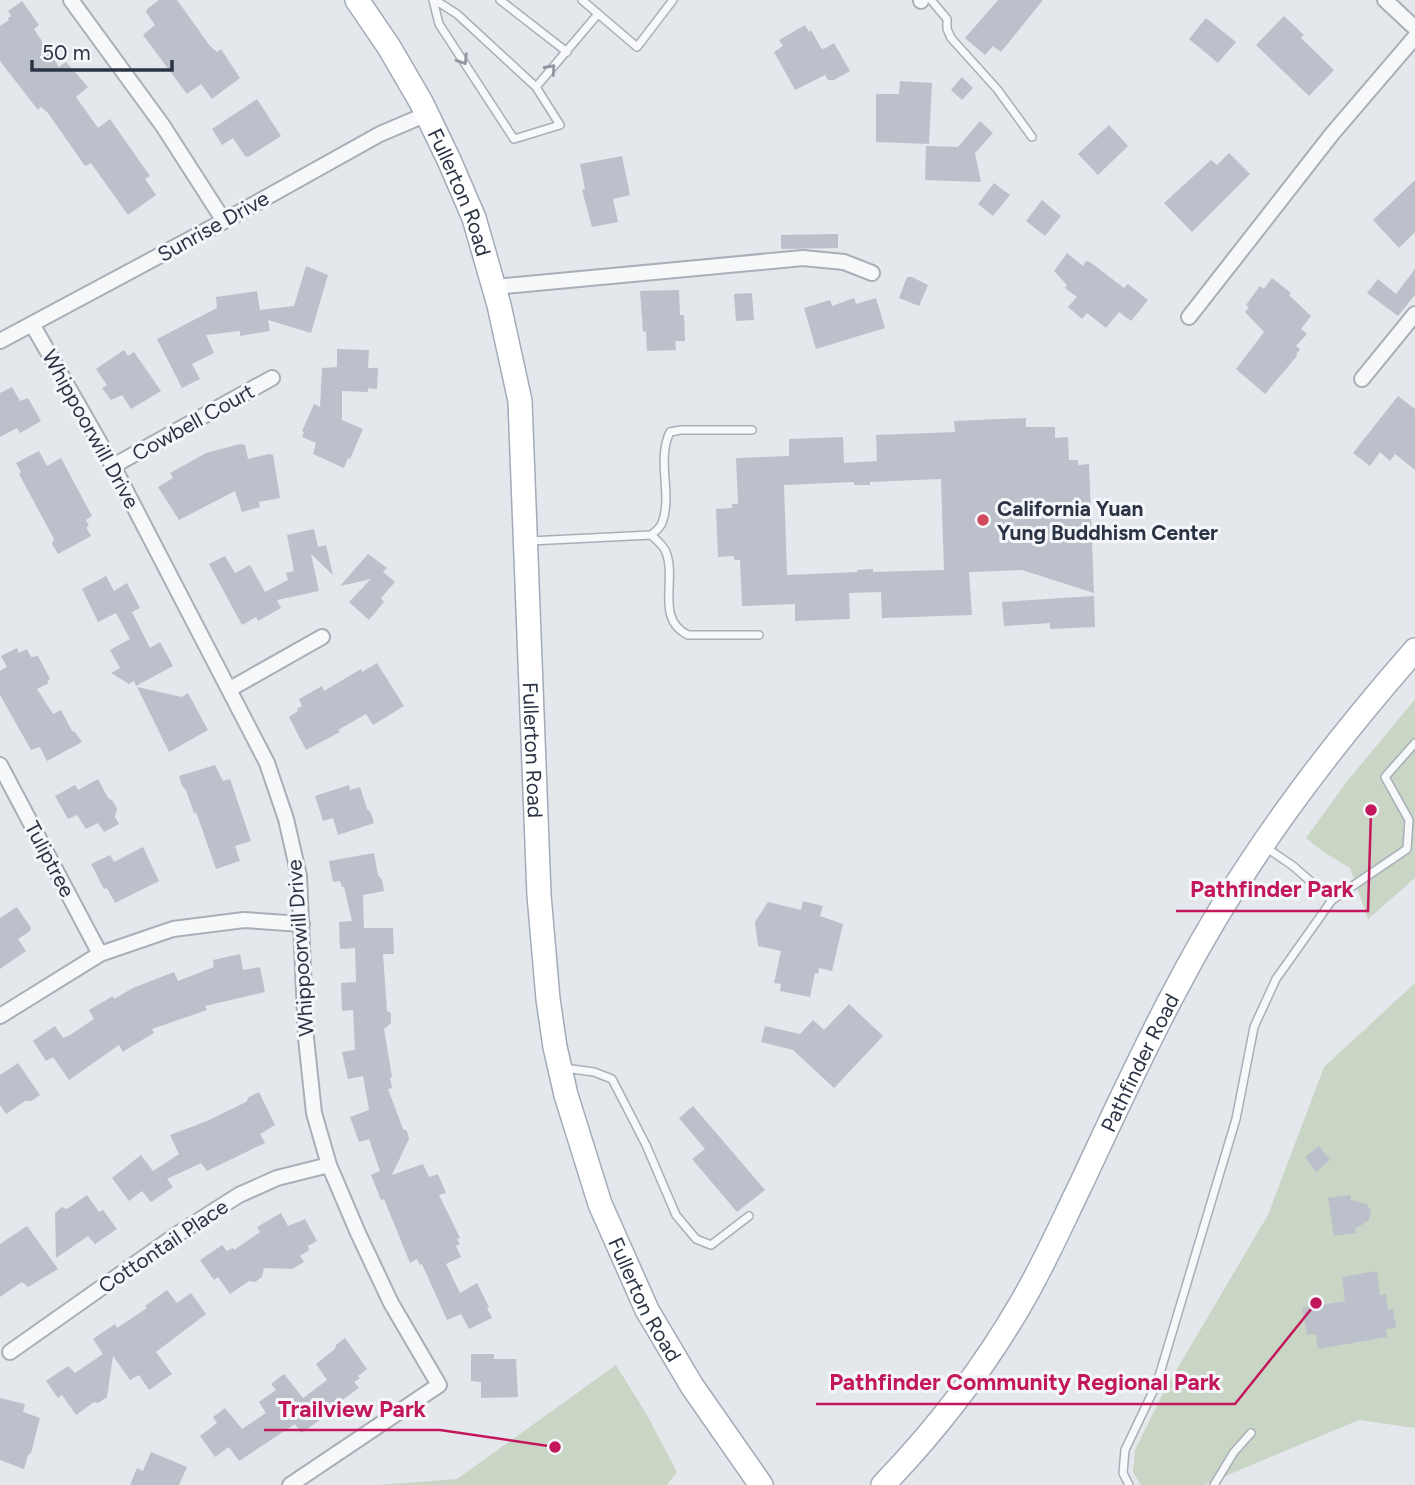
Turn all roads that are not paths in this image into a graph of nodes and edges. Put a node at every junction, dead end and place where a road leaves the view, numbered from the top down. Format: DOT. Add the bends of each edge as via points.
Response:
graph roads {
  1 [pos="71,0"];
  2 [pos="357,0"];
  3 [pos="434,0"];
  4 [pos="500,0"];
  5 [pos="582,0"];
  6 [pos="673,0"];
  7 [pos="930,0"];
  8 [pos="1385,0"];
  9 [pos="598,14"];
  10 [pos="1415,28"];
  11 [pos="1415,37"];
  12 [pos="567,51"];
  13 [pos="536,86"];
  14 [pos="427,114"];
  15 [pos="1032,137"];
  16 [pos="224,221"];
  17 [pos="872,273"];
  18 [pos="494,287"];
  19 [pos="1415,314"];
  20 [pos="1189,317"];
  21 [pos="32,324"];
  22 [pos="0,341"];
  23 [pos="272,378"];
  24 [pos="1362,379"];
  25 [pos="752,430"];
  26 [pos="113,466"];
  27 [pos="650,536"];
  28 [pos="526,541"];
  29 [pos="759,635"];
  30 [pos="322,637"];
  31 [pos="1415,650"];
  32 [pos="230,689"];
  33 [pos="1415,743"];
  34 [pos="0,765"];
  35 [pos="1263,846"];
  36 [pos="1332,900"];
  37 [pos="302,924"];
  38 [pos="100,954"];
  39 [pos="0,1016"];
  40 [pos="560,1068"];
  41 [pos="329,1166"];
  42 [pos="749,1216"];
  43 [pos="10,1352"];
  44 [pos="1251,1433"];
  45 [pos="290,1485"];
  46 [pos="761,1485"];
  47 [pos="883,1485"];
  48 [pos="1129,1485"];
  49 [pos="1214,1485"];
  1 -- 16 [label="street" via="163,126"];
  2 -- 14 [label="main road, Fullerton Road"];
  3 -- 13 [label="lane" via="457,14"];
  3 -- 13 [label="lane, one-way" via="439,24 514,139 561,125"];
  4 -- 12 [label="lane"];
  5 -- 9 [label="lane"];
  6 -- 9 [label="lane" via="638,47"];
  7 -- 15 [label="lane" via="947,19 951,38"];
  8 -- 10 [label="street"];
  9 -- 12 [label="lane"];
  11 -- 20 [label="street" via="1332,134"];
  13 -- 12 [label="lane, one-way"];
  14 -- 16 [label="street, Sunrise Drive" via="380,134"];
  14 -- 18 [label="main road, Fullerton Road" via="474,218"];
  16 -- 21 [label="street, Sunrise Drive"];
  17 -- 18 [label="street" via="844,262 803,258"];
  18 -- 28 [label="main road, Fullerton Road" via="520,401"];
  19 -- 24 [label="street"];
  21 -- 22 [label="street, Sunrise Drive"];
  21 -- 26 [label="street, Whippoorwill Drive"];
  23 -- 26 [label="street, Cowbell Court"];
  25 -- 27 [label="lane" via="670,432 664,444 662,525"];
  26 -- 32 [label="street, Whippoorwill Drive"];
  27 -- 28 [label="lane"];
  27 -- 29 [label="lane" via="667,555 671,620 677,630 688,635"];
  28 -- 40 [label="main road, Fullerton Road" via="539,895 548,999"];
  30 -- 32 [label="street"];
  31 -- 35 [label="main road, Pathfinder Road" via="1323,760"];
  32 -- 37 [label="street, Whippoorwill Drive" via="267,762 286,819 299,876"];
  33 -- 36 [label="lane" via="1385,777 1409,820 1407,849"];
  34 -- 38 [label="street, Tuliptree"];
  35 -- 36 [label="lane"];
  35 -- 47 [label="main road, Pathfinder Road" via="1222,906 1177,986 1023,1300 949,1410"];
  36 -- 48 [label="lane" via="1276,979 1254,1027 1236,1119 1157,1383 1125,1450 1123,1473"];
  37 -- 38 [label="street" via="244,920 173,929"];
  37 -- 41 [label="street, Whippoorwill Drive" via="314,1113"];
  38 -- 39 [label="street"];
  40 -- 42 [label="lane" via="612,1079 676,1215 696,1238 711,1245"];
  40 -- 46 [label="main road, Fullerton Road" via="600,1204 647,1310 692,1386"];
  41 -- 43 [label="street, Cottontail Place" via="277,1178 239,1195"];
  41 -- 45 [label="street, Whippoorwill Drive" via="391,1303 439,1385"];
  44 -- 49 [label="lane"];
}
